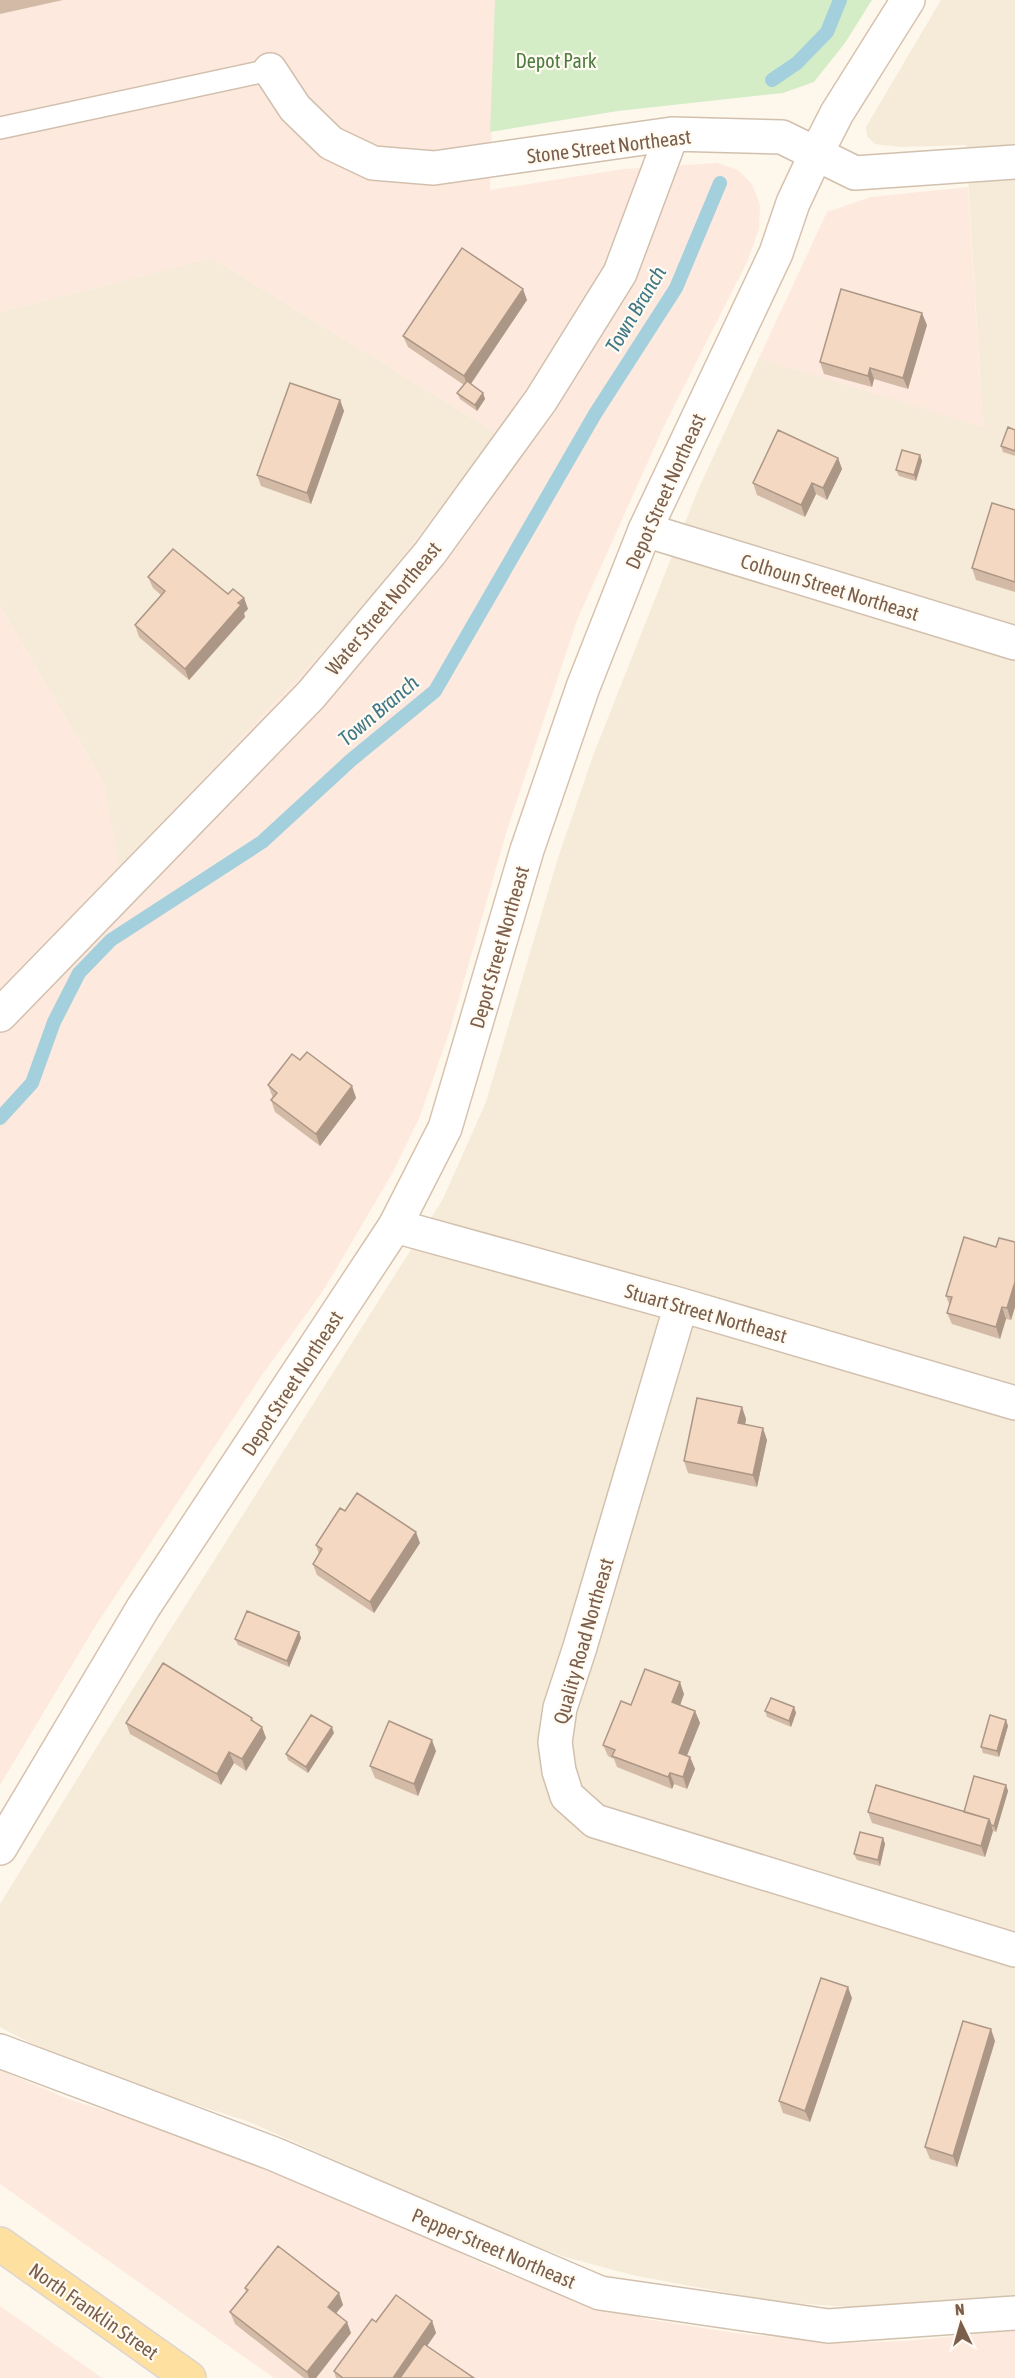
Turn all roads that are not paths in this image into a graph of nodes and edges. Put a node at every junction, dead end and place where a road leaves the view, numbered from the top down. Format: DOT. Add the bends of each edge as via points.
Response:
graph roads {
  1 [pos="908,0"];
  2 [pos="270,70"];
  3 [pos="0,128"];
  4 [pos="672,134"];
  5 [pos="816,154"];
  6 [pos="1015,162"];
  7 [pos="645,530"];
  8 [pos="1015,643"];
  9 [pos="0,1015"];
  10 [pos="395,1226"];
  11 [pos="681,1305"];
  12 [pos="1015,1403"];
  13 [pos="0,1848"];
  14 [pos="1015,1950"];
  15 [pos="0,2050"];
  16 [pos="0,2244"];
  17 [pos="1015,2313"];
  18 [pos="189,2378"];
  1 -- 5 [label="street, Depot Street Northeast"];
  2 -- 3 [label="lane"];
  2 -- 4 [label="street, Stone Street Northeast" via="295,108 331,143 373,164 434,168"];
  4 -- 5 [label="street, Stone Street Northeast" via="782,137"];
  4 -- 9 [label="street, Water Street Northeast" via="620,273 541,400 430,553 311,695"];
  5 -- 6 [label="street, Stone Street Northeast" via="855,174"];
  5 -- 7 [label="street, Depot Street Northeast" via="776,253"];
  7 -- 8 [label="street, Colhoun Street Northeast"];
  7 -- 10 [label="street, Depot Street Northeast" via="583,687 526,850 445,1128"];
  10 -- 11 [label="street, Stuart Street Northeast"];
  10 -- 13 [label="street, Depot Street Northeast" via="143,1608"];
  11 -- 12 [label="street, Stuart Street Northeast"];
  11 -- 14 [label="street, Quality Road Northeast" via="560,1708 555,1742 567,1796 595,1821"];
  15 -- 17 [label="street, Pepper Street Northeast" via="274,2154 600,2294 828,2326"];
  16 -- 18 [label="main road, North Franklin Street"];
}
